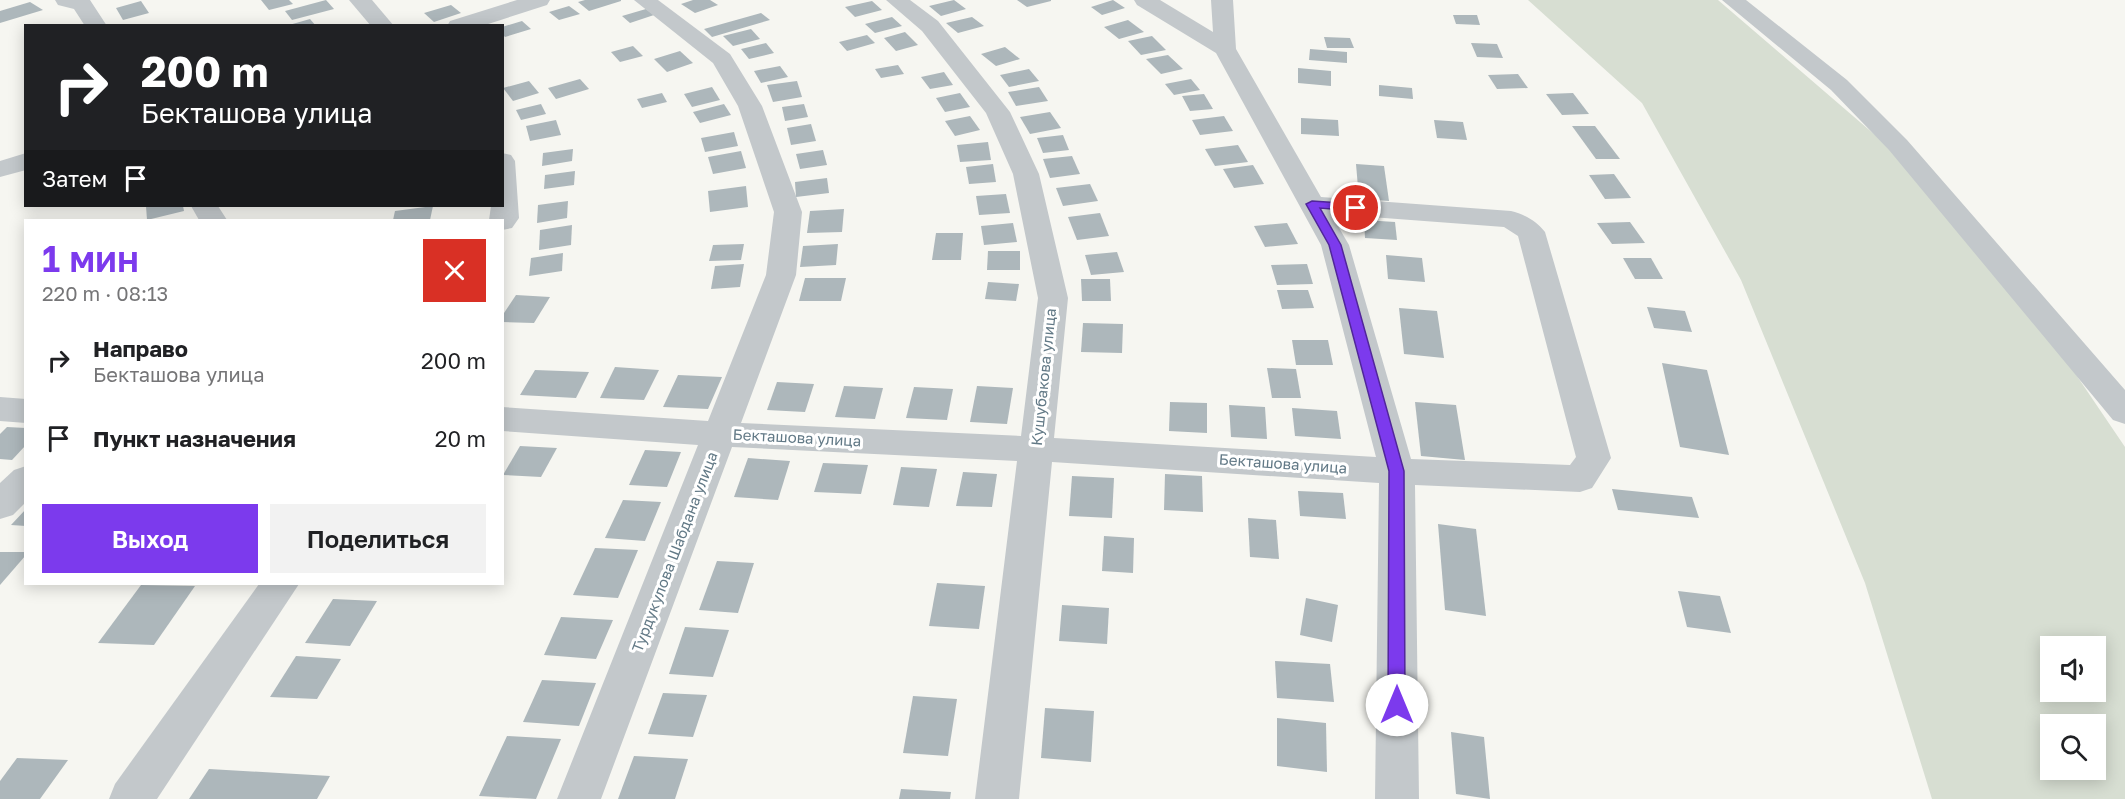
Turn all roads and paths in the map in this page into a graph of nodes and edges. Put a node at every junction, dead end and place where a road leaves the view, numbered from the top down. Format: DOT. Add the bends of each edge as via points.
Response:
graph roads {
  1 [pos="66,0"];
  2 [pos="360,0"];
  3 [pos="539,0"];
  4 [pos="645,0"];
  5 [pos="897,0"];
  6 [pos="1145,0"];
  7 [pos="1222,0"];
  8 [pos="1733,0"];
  9 [pos="95,24"];
  10 [pos="382,24"];
  11 [pos="464,24"];
  12 [pos="1226,49"];
  13 [pos="24,162"];
  14 [pos="0,169"];
  15 [pos="1312,204"];
  16 [pos="0,409"];
  17 [pos="24,411"];
  18 [pos="2125,412"];
  19 [pos="504,419"];
  20 [pos="721,434"];
  21 [pos="1036,449"];
  22 [pos="1397,471"];
  23 [pos="24,481"];
  24 [pos="0,505"];
  25 [pos="279,585"];
  26 [pos="131,799"];
  27 [pos="579,799"];
  28 [pos="997,799"];
  29 [pos="1397,799"];
  1 -- 9 [label="street" via="82,6"];
  2 -- 10 [label="street"];
  3 -- 11 [label="street"];
  4 -- 20 [label="street, Турдукулова Шабдана улица" via="722,59 750,106 788,212 782,275"];
  5 -- 21 [label="street, Кушубакова улица" via="930,26 998,112 1026,174 1053,298"];
  6 -- 12 [label="street"];
  7 -- 12 [label="street"];
  8 -- 18 [label="street" via="1839,86 1898,145"];
  12 -- 15 [label="street"];
  13 -- 14 [label="street"];
  15 -- 22 [label="street" via="1335,245"];
  15 -- 22 [label="street, Бекташова улица" via="1510,219 1530,232 1594,459 1580,479"];
  16 -- 17 [label="street"];
  19 -- 20 [label="street, Бекташова улица"];
  20 -- 21 [label="street, Бекташова улица"];
  20 -- 27 [label="street, Турдукулова Шабдана улица"];
  21 -- 22 [label="street, Бекташова улица"];
  21 -- 28 [label="street, Кушубакова улица"];
  22 -- 29 [label="street"];
  23 -- 24 [label="street"];
  25 -- 26 [label="street"];
}
